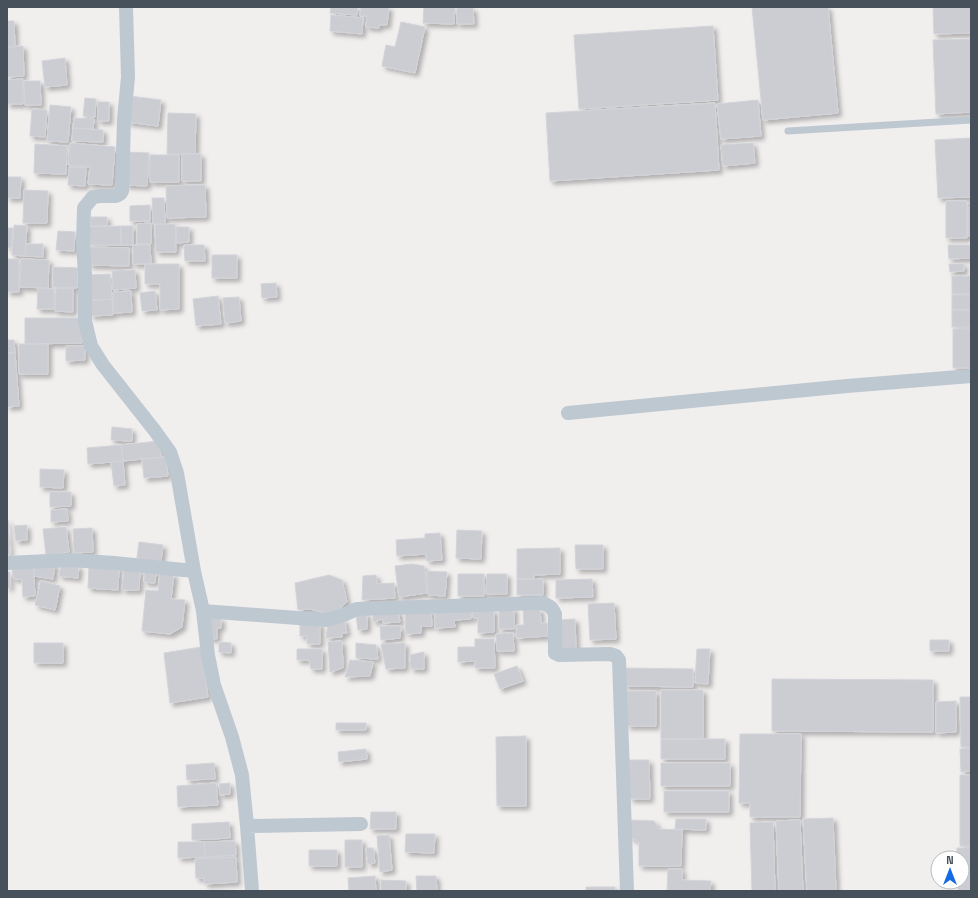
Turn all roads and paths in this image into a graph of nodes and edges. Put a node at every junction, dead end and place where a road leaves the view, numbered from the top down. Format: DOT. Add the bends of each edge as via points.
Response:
graph roads {
  1 [pos="126,7"];
  2 [pos="971,120"];
  3 [pos="788,131"];
  4 [pos="971,376"];
  5 [pos="568,413"];
  6 [pos="7,563"];
  7 [pos="194,571"];
  8 [pos="203,611"];
  9 [pos="361,824"];
  10 [pos="248,826"];
  11 [pos="252,891"];
  12 [pos="627,891"];
  1 -- 7 [label="street" via="128,77 122,190 116,196 93,197 84,208 85,321 91,346 102,365 170,452 177,474"];
  2 -- 3 [label="lane"];
  4 -- 5 [label="street"];
  6 -- 7 [label="street" via="70,560"];
  7 -- 8 [label="street"];
  8 -- 10 [label="street" via="214,685 242,775"];
  8 -- 12 [label="street" via="325,620 357,609 542,603 549,605 555,614 555,653 610,654 619,660"];
  9 -- 10 [label="street"];
  10 -- 11 [label="street"];
}
